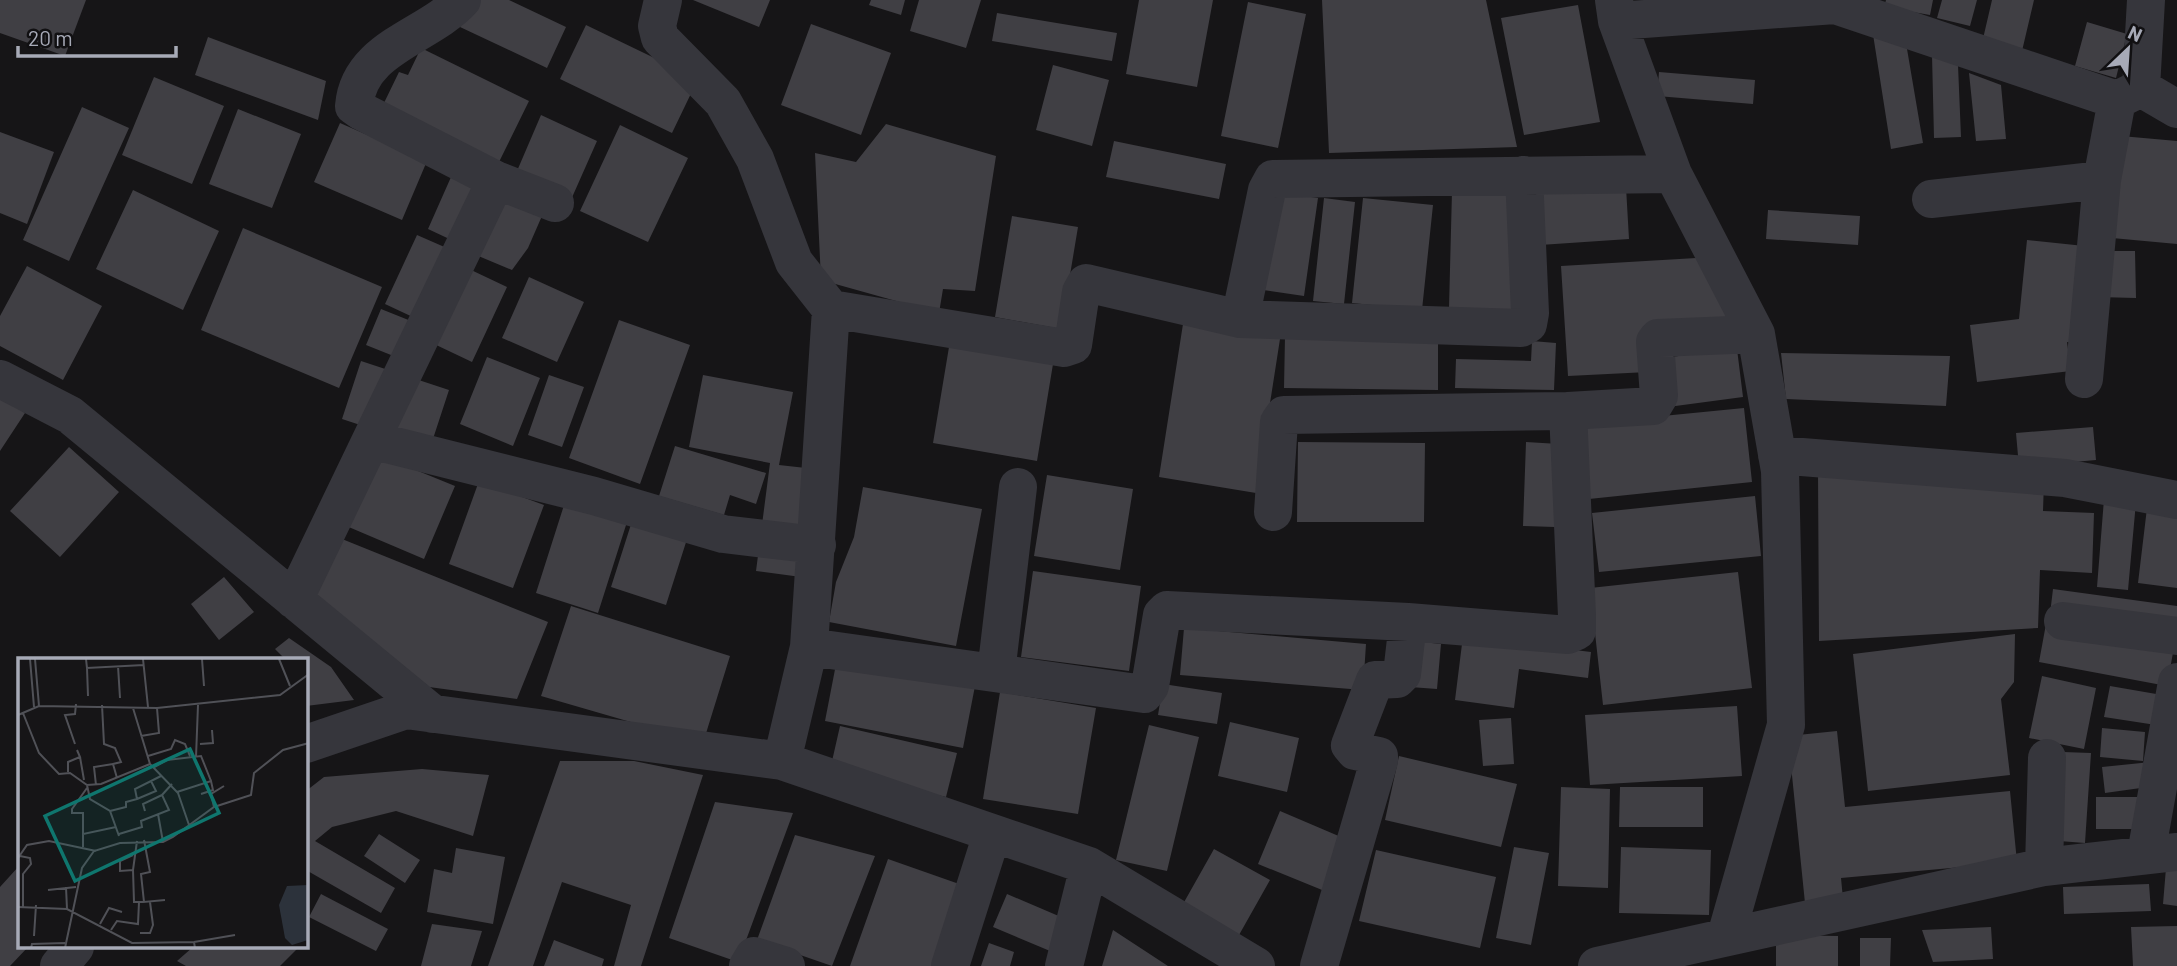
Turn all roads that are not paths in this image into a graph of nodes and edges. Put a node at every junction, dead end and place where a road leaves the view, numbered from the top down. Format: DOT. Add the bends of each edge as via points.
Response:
graph roads {
  1 [pos="462,0"];
  2 [pos="663,0"];
  3 [pos="2147,0"];
  4 [pos="1615,10"];
  5 [pos="2129,94"];
  6 [pos="2177,109"];
  7 [pos="1673,174"];
  8 [pos="1524,175"];
  9 [pos="496,180"];
  10 [pos="2102,180"];
  11 [pos="1931,198"];
  12 [pos="555,203"];
  13 [pos="831,309"];
  14 [pos="1240,319"];
  15 [pos="1756,334"];
  16 [pos="0,379"];
  17 [pos="2084,379"];
  18 [pos="1568,411"];
  19 [pos="371,440"];
  20 [pos="1777,455"];
  21 [pos="1018,487"];
  22 [pos="2177,500"];
  23 [pos="1273,512"];
  24 [pos="817,545"];
  25 [pos="294,600"];
  26 [pos="2063,621"];
  27 [pos="1408,622"];
  28 [pos="2177,636"];
  29 [pos="809,646"];
  30 [pos="996,673"];
  31 [pos="2177,682"];
  32 [pos="433,714"];
  33 [pos="308,743"];
  34 [pos="2047,758"];
  35 [pos="782,761"];
  36 [pos="992,834"];
  37 [pos="2162,853"];
  38 [pos="1088,866"];
  39 [pos="2044,867"];
  40 [pos="1726,936"];
  41 [pos="74,948"];
  42 [pos="59,966"];
  43 [pos="748,966"];
  44 [pos="786,966"];
  45 [pos="950,966"];
  46 [pos="1064,966"];
  47 [pos="1256,966"];
  48 [pos="1319,966"];
  49 [pos="1597,966"];
  1 -- 9 [label="street" via="377,58 354,106"];
  2 -- 13 [label="street" via="657,26 660,38 723,102 755,159 794,262"];
  3 -- 5 [label="street"];
  4 -- 5 [label="street" via="1835,5"];
  4 -- 7 [label="street"];
  5 -- 6 [label="street"];
  5 -- 10 [label="street"];
  7 -- 8 [label="street"];
  7 -- 15 [label="street"];
  8 -- 14 [label="street" via="1273,179"];
  8 -- 14 [label="street" via="1530,313 1528,324 1521,328"];
  9 -- 12 [label="street"];
  9 -- 19 [label="street"];
  10 -- 11 [label="street"];
  10 -- 17 [label="street"];
  13 -- 14 [label="street" via="1064,348 1073,345 1086,282"];
  13 -- 24 [label="street"];
  15 -- 18 [label="street" via="1658,338 1658,396 1653,406"];
  15 -- 20 [label="street"];
  16 -- 25 [label="street" via="70,415"];
  18 -- 23 [label="street" via="1284,415 1279,422"];
  18 -- 27 [label="street" via="1577,631 1567,635"];
  19 -- 24 [label="street" via="723,534"];
  19 -- 25 [label="street"];
  20 -- 22 [label="street" via="2065,478"];
  20 -- 40 [label="street" via="1786,725"];
  21 -- 30 [label="street"];
  24 -- 29 [label="street"];
  25 -- 32 [label="street"];
  26 -- 28 [label="street"];
  27 -- 30 [label="street" via="1167,610 1162,615 1150,686 1144,694"];
  27 -- 48 [label="street" via="1402,674 1397,679 1375,680 1350,745 1355,751 1379,756"];
  29 -- 30 [label="street"];
  29 -- 35 [label="street"];
  31 -- 37 [label="street"];
  32 -- 33 [label="street" via="406,710"];
  32 -- 35 [label="street"];
  34 -- 39 [label="street"];
  35 -- 36 [label="street"];
  36 -- 38 [label="street"];
  36 -- 45 [label="street"];
  37 -- 39 [label="street"];
  38 -- 46 [label="street"];
  38 -- 47 [label="street"];
  39 -- 40 [label="street"];
  40 -- 49 [label="street"];
  41 -- 42 [label="street"];
  43 -- 44 [label="street" via="754,956"];
}
